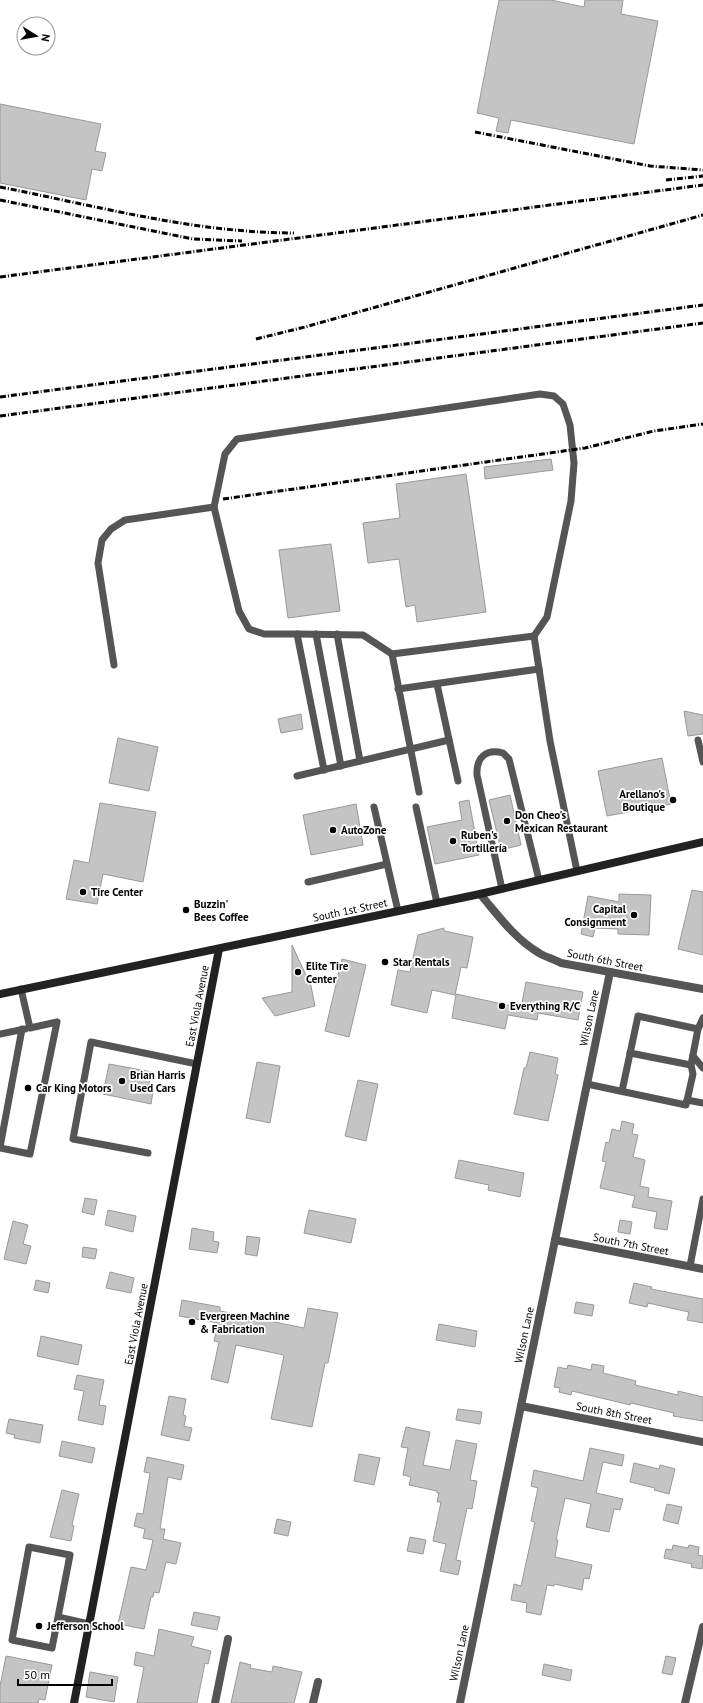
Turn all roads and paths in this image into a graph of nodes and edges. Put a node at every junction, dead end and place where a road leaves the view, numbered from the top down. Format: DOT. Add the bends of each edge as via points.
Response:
graph roads {
  1 [pos="214,508"];
  2 [pos="297,634"];
  3 [pos="316,634"];
  4 [pos="337,634"];
  5 [pos="534,636"];
  6 [pos="392,654"];
  7 [pos="114,665"];
  8 [pos="539,669"];
  9 [pos="437,684"];
  10 [pos="398,689"];
  11 [pos="449,740"];
  12 [pos="698,740"];
  13 [pos="410,749"];
  14 [pos="360,761"];
  15 [pos="703,762"];
  16 [pos="341,766"];
  17 [pos="324,770"];
  18 [pos="297,776"];
  19 [pos="458,781"];
  20 [pos="419,792"];
  21 [pos="374,807"];
  22 [pos="416,807"];
  23 [pos="703,842"];
  24 [pos="387,864"];
  25 [pos="577,871"];
  26 [pos="539,880"];
  27 [pos="308,882"];
  28 [pos="502,889"];
  29 [pos="480,894"];
  30 [pos="437,903"];
  31 [pos="398,911"];
  32 [pos="219,949"];
  33 [pos="610,972"];
  34 [pos="21,989"];
  35 [pos="703,989"];
  36 [pos="0,994"];
  37 [pos="703,1018"];
  38 [pos="26,1029"];
  39 [pos="698,1029"];
  40 [pos="0,1034"];
  41 [pos="630,1053"];
  42 [pos="693,1056"];
  43 [pos="197,1064"];
  44 [pos="691,1065"];
  45 [pos="703,1068"];
  46 [pos="587,1084"];
  47 [pos="622,1091"];
  48 [pos="687,1100"];
  49 [pos="703,1103"];
  50 [pos="0,1148"];
  51 [pos="148,1153"];
  52 [pos="703,1199"];
  53 [pos="702,1210"];
  54 [pos="555,1240"];
  55 [pos="690,1266"];
  56 [pos="703,1269"];
  57 [pos="521,1406"];
  58 [pos="703,1442"];
  59 [pos="58,1618"];
  60 [pos="89,1624"];
  61 [pos="703,1627"];
  62 [pos="228,1639"];
  63 [pos="318,1682"];
  64 [pos="74,1703"];
  65 [pos="215,1703"];
  66 [pos="313,1703"];
  67 [pos="460,1703"];
  68 [pos="685,1703"];
  1 -- 2 [label="lane" via="239,611 249,629 264,634"];
  1 -- 5 [label="lane" via="225,454 237,438 540,394 554,396 563,404 570,425 574,463 571,501 547,617"];
  1 -- 7 [label="lane" via="125,520 111,529 102,540 98,564"];
  2 -- 3 [label="lane"];
  2 -- 17 [label="lane"];
  3 -- 4 [label="lane"];
  3 -- 16 [label="lane"];
  4 -- 6 [label="lane" via="363,635"];
  4 -- 14 [label="lane"];
  5 -- 6 [label="lane"];
  5 -- 8 [label="lane"];
  6 -- 10 [label="lane"];
  8 -- 9 [label="lane"];
  8 -- 25 [label="lane" via="550,741"];
  9 -- 10 [label="lane"];
  9 -- 11 [label="lane"];
  10 -- 13 [label="lane"];
  11 -- 13 [label="lane"];
  11 -- 19 [label="lane"];
  12 -- 15 [label="lane"];
  13 -- 14 [label="lane"];
  13 -- 20 [label="lane"];
  14 -- 16 [label="lane"];
  16 -- 17 [label="lane"];
  17 -- 18 [label="lane"];
  21 -- 24 [label="lane"];
  22 -- 30 [label="lane"];
  23 -- 25 [label="street, South 1st Street"];
  24 -- 27 [label="lane"];
  24 -- 31 [label="lane"];
  25 -- 26 [label="street, South 1st Street"];
  26 -- 28 [label="street, South 1st Street"];
  26 -- 28 [label="lane" via="509,759 503,753 490,752 484,755 476,766"];
  28 -- 29 [label="street, South 1st Street"];
  29 -- 30 [label="street, South 1st Street"];
  29 -- 33 [label="street, South 6th Street" via="521,940 539,953 561,963"];
  30 -- 31 [label="street, South 1st Street"];
  31 -- 32 [label="street, South 1st Street"];
  32 -- 34 [label="street, South 1st Street"];
  32 -- 43 [label="street, East Viola Avenue"];
  33 -- 35 [label="street, South 6th Street"];
  33 -- 46 [label="street, Wilson Lane"];
  34 -- 36 [label="street, South 1st Street"];
  34 -- 38 [label="lane"];
  37 -- 39 [label="lane"];
  38 -- 40 [label="lane"];
  38 -- 50 [label="lane"];
  38 -- 50 [label="lane" via="57,1022 30,1154"];
  39 -- 41 [label="lane" via="638,1016"];
  39 -- 42 [label="lane"];
  41 -- 44 [label="lane"];
  41 -- 47 [label="lane"];
  42 -- 44 [label="lane"];
  42 -- 45 [label="lane"];
  43 -- 51 [label="lane" via="91,1042 73,1139"];
  43 -- 60 [label="street, East Viola Avenue"];
  44 -- 48 [label="lane" via="693,1074"];
  46 -- 47 [label="lane"];
  46 -- 54 [label="street, Wilson Lane"];
  47 -- 48 [label="lane" via="686,1105"];
  48 -- 49 [label="lane"];
  52 -- 53 [label="lane"];
  53 -- 55 [label="lane"];
  54 -- 55 [label="street, South 7th Street"];
  54 -- 57 [label="street, Wilson Lane"];
  55 -- 56 [label="street, South 7th Street"];
  57 -- 58 [label="street, South 8th Street"];
  57 -- 67 [label="street, Wilson Lane"];
  59 -- 59 [label="lane" via="52,1648 12,1640 29,1547 70,1555"];
  59 -- 60 [label="lane"];
  60 -- 64 [label="street, East Viola Avenue"];
  61 -- 68 [label="street"];
  62 -- 65 [label="street"];
  63 -- 66 [label="street"];
}
